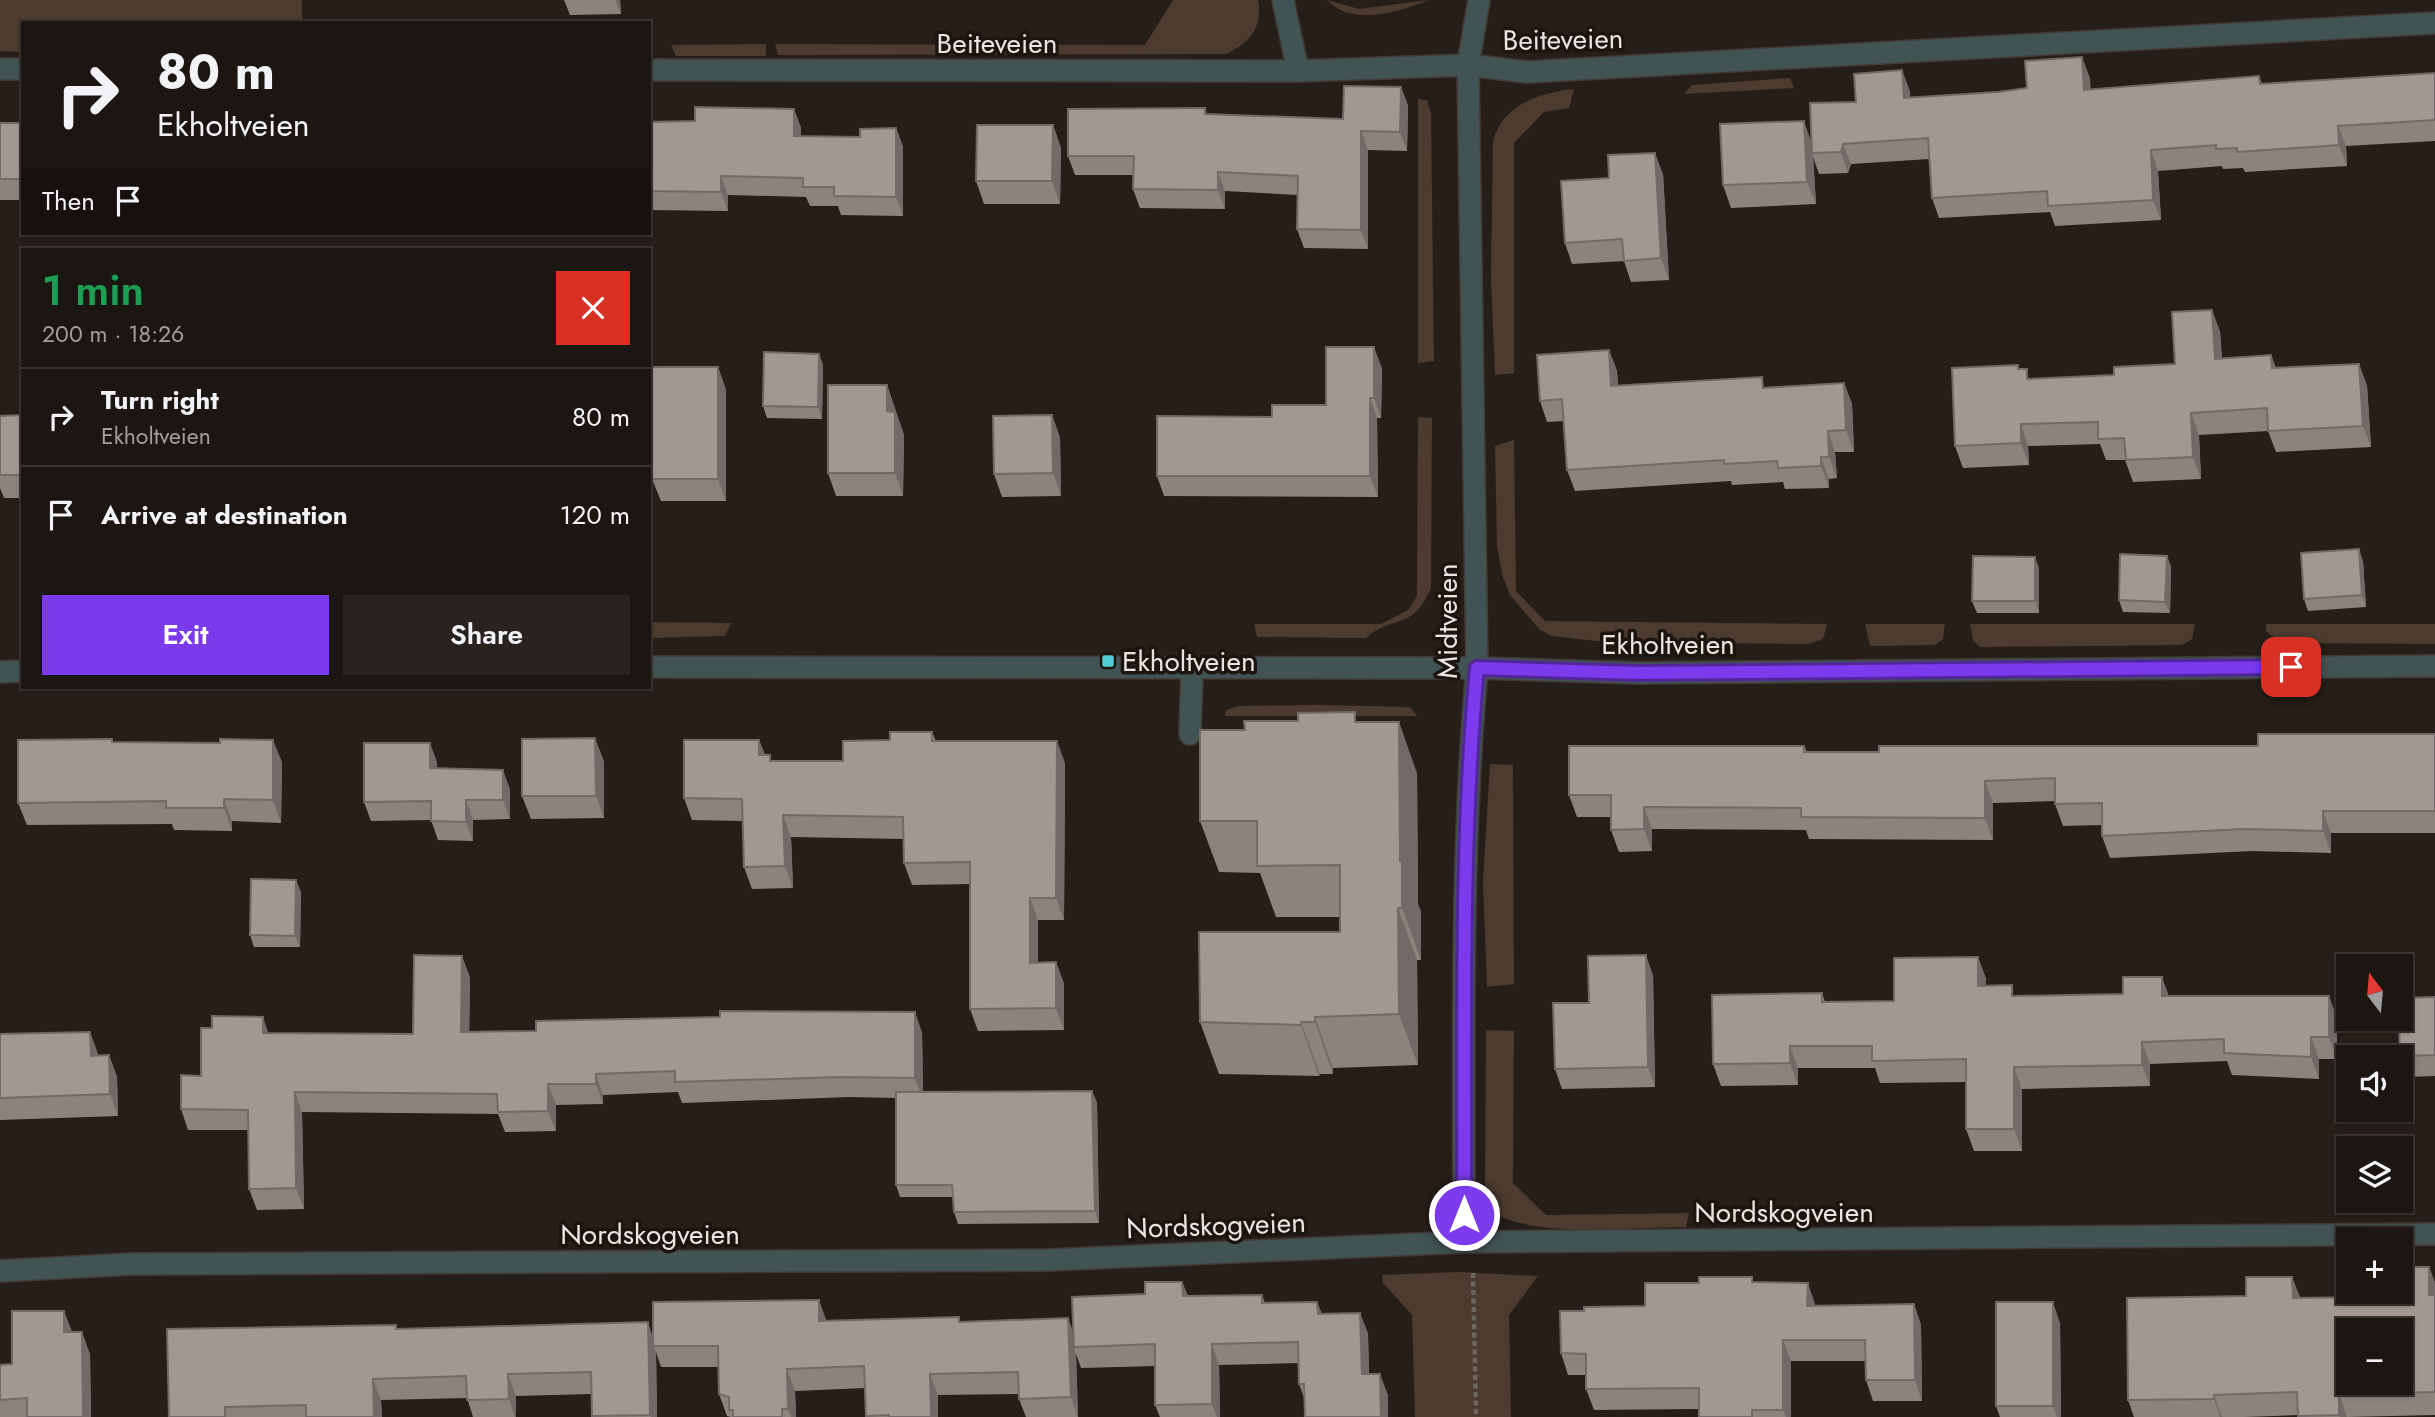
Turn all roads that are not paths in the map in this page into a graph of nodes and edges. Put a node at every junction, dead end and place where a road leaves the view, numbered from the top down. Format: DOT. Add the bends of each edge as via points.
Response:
graph roads {
  1 [pos="1283,0"];
  2 [pos="1479,0"];
  3 [pos="2435,23"];
  4 [pos="1468,65"];
  5 [pos="0,69"];
  6 [pos="21,69"];
  7 [pos="651,71"];
  8 [pos="1298,71"];
  9 [pos="2435,666"];
  10 [pos="651,667"];
  11 [pos="1477,668"];
  12 [pos="1192,670"];
  13 [pos="21,671"];
  14 [pos="0,672"];
  15 [pos="1190,734"];
  16 [pos="2435,1234"];
  17 [pos="1464,1242"];
  18 [pos="0,1271"];
  1 -- 8 [label="street"];
  2 -- 4 [label="street, Midtveien"];
  3 -- 4 [label="street, Beiteveien" via="1527,72"];
  4 -- 8 [label="street, Beiteveien"];
  4 -- 11 [label="street, Midtveien"];
  5 -- 6 [label="street"];
  7 -- 8 [label="street, Beiteveien"];
  9 -- 11 [label="street, Ekholtveien" via="1653,673"];
  10 -- 12 [label="street, Ekholtveien"];
  11 -- 12 [label="street, Ekholtveien"];
  11 -- 17 [label="street, Midtveien" via="1465,872"];
  12 -- 15 [label="street"];
  13 -- 14 [label="street"];
  16 -- 17 [label="street, Nordskogveien"];
  17 -- 18 [label="street, Nordskogveien" via="1048,1260 132,1264"];
}
